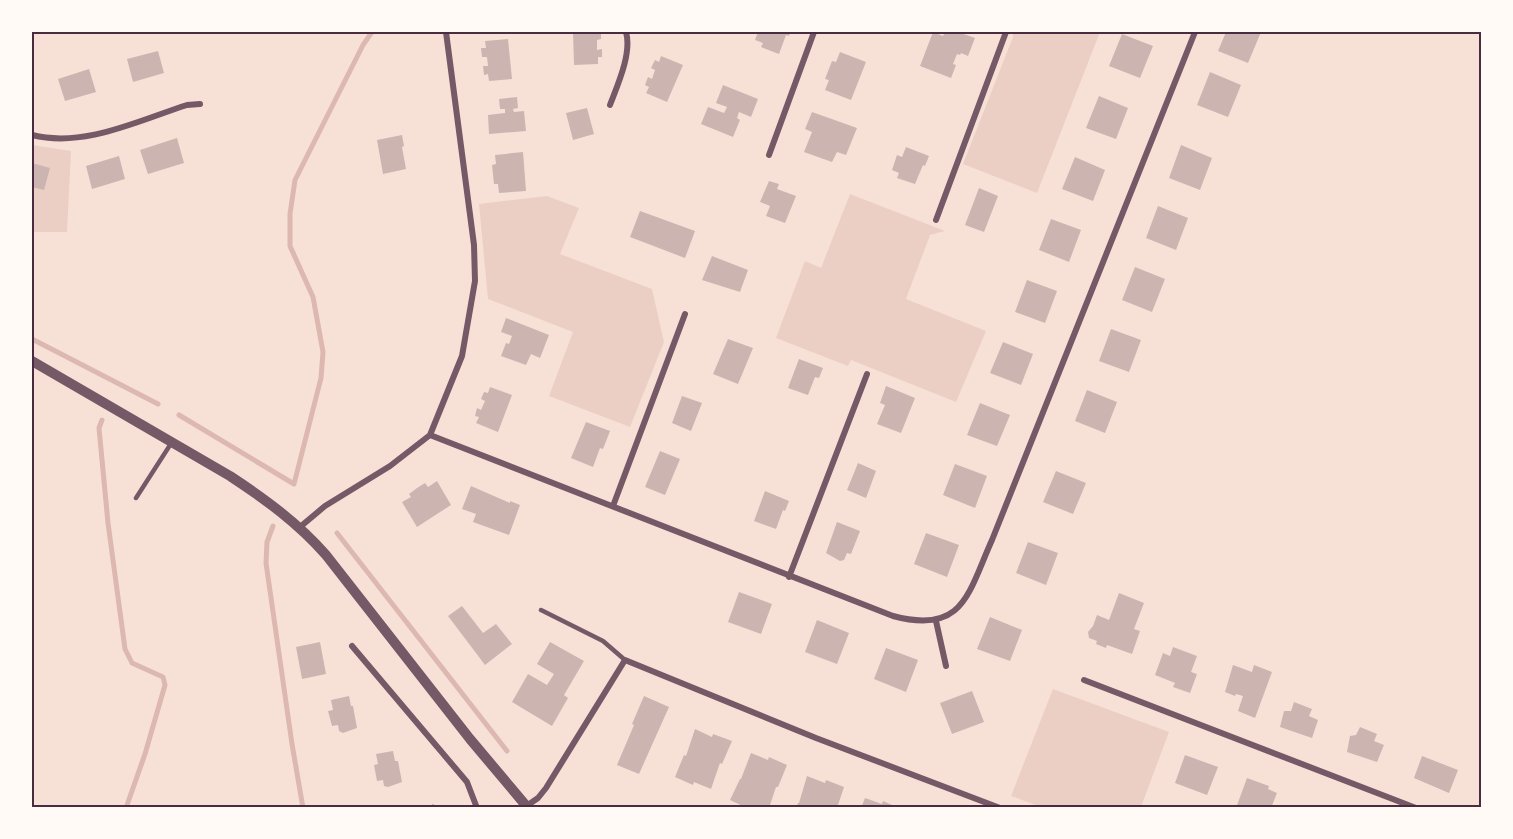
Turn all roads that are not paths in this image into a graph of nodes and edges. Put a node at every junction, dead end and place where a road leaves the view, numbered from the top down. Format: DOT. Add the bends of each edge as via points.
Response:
graph roads {
  1 [pos="446,32"];
  2 [pos="626,32"];
  3 [pos="814,32"];
  4 [pos="1006,32"];
  5 [pos="1195,32"];
  6 [pos="200,104"];
  7 [pos="610,105"];
  8 [pos="32,135"];
  9 [pos="769,155"];
  10 [pos="936,220"];
  11 [pos="685,314"];
  12 [pos="32,361"];
  13 [pos="867,374"];
  14 [pos="430,435"];
  15 [pos="172,441"];
  16 [pos="136,498"];
  17 [pos="613,506"];
  18 [pos="300,527"];
  19 [pos="789,577"];
  20 [pos="541,610"];
  21 [pos="936,621"];
  22 [pos="352,646"];
  23 [pos="625,660"];
  24 [pos="946,666"];
  25 [pos="1084,680"];
  26 [pos="477,807"];
  27 [pos="526,807"];
  28 [pos="1000,807"];
  29 [pos="1416,807"];
  1 -- 14 [label="street" via="474,245 475,281 462,356"];
  2 -- 7 [label="street" via="622,73"];
  3 -- 9 [label="street"];
  4 -- 10 [label="street"];
  5 -- 21 [label="street" via="992,540 964,602"];
  6 -- 8 [label="street" via="77,138"];
  11 -- 17 [label="street"];
  12 -- 15 [label="street"];
  13 -- 19 [label="street"];
  14 -- 17 [label="street"];
  14 -- 18 [label="street"];
  15 -- 16 [label="lane"];
  15 -- 18 [label="street" via="257,494"];
  17 -- 19 [label="street"];
  18 -- 27 [label="street"];
  19 -- 21 [label="street" via="893,616 915,622"];
  20 -- 23 [label="lane" via="603,641"];
  21 -- 24 [label="street"];
  22 -- 26 [label="street" via="467,782"];
  23 -- 27 [label="street" via="546,788"];
  23 -- 28 [label="street"];
  25 -- 29 [label="street"];
}
